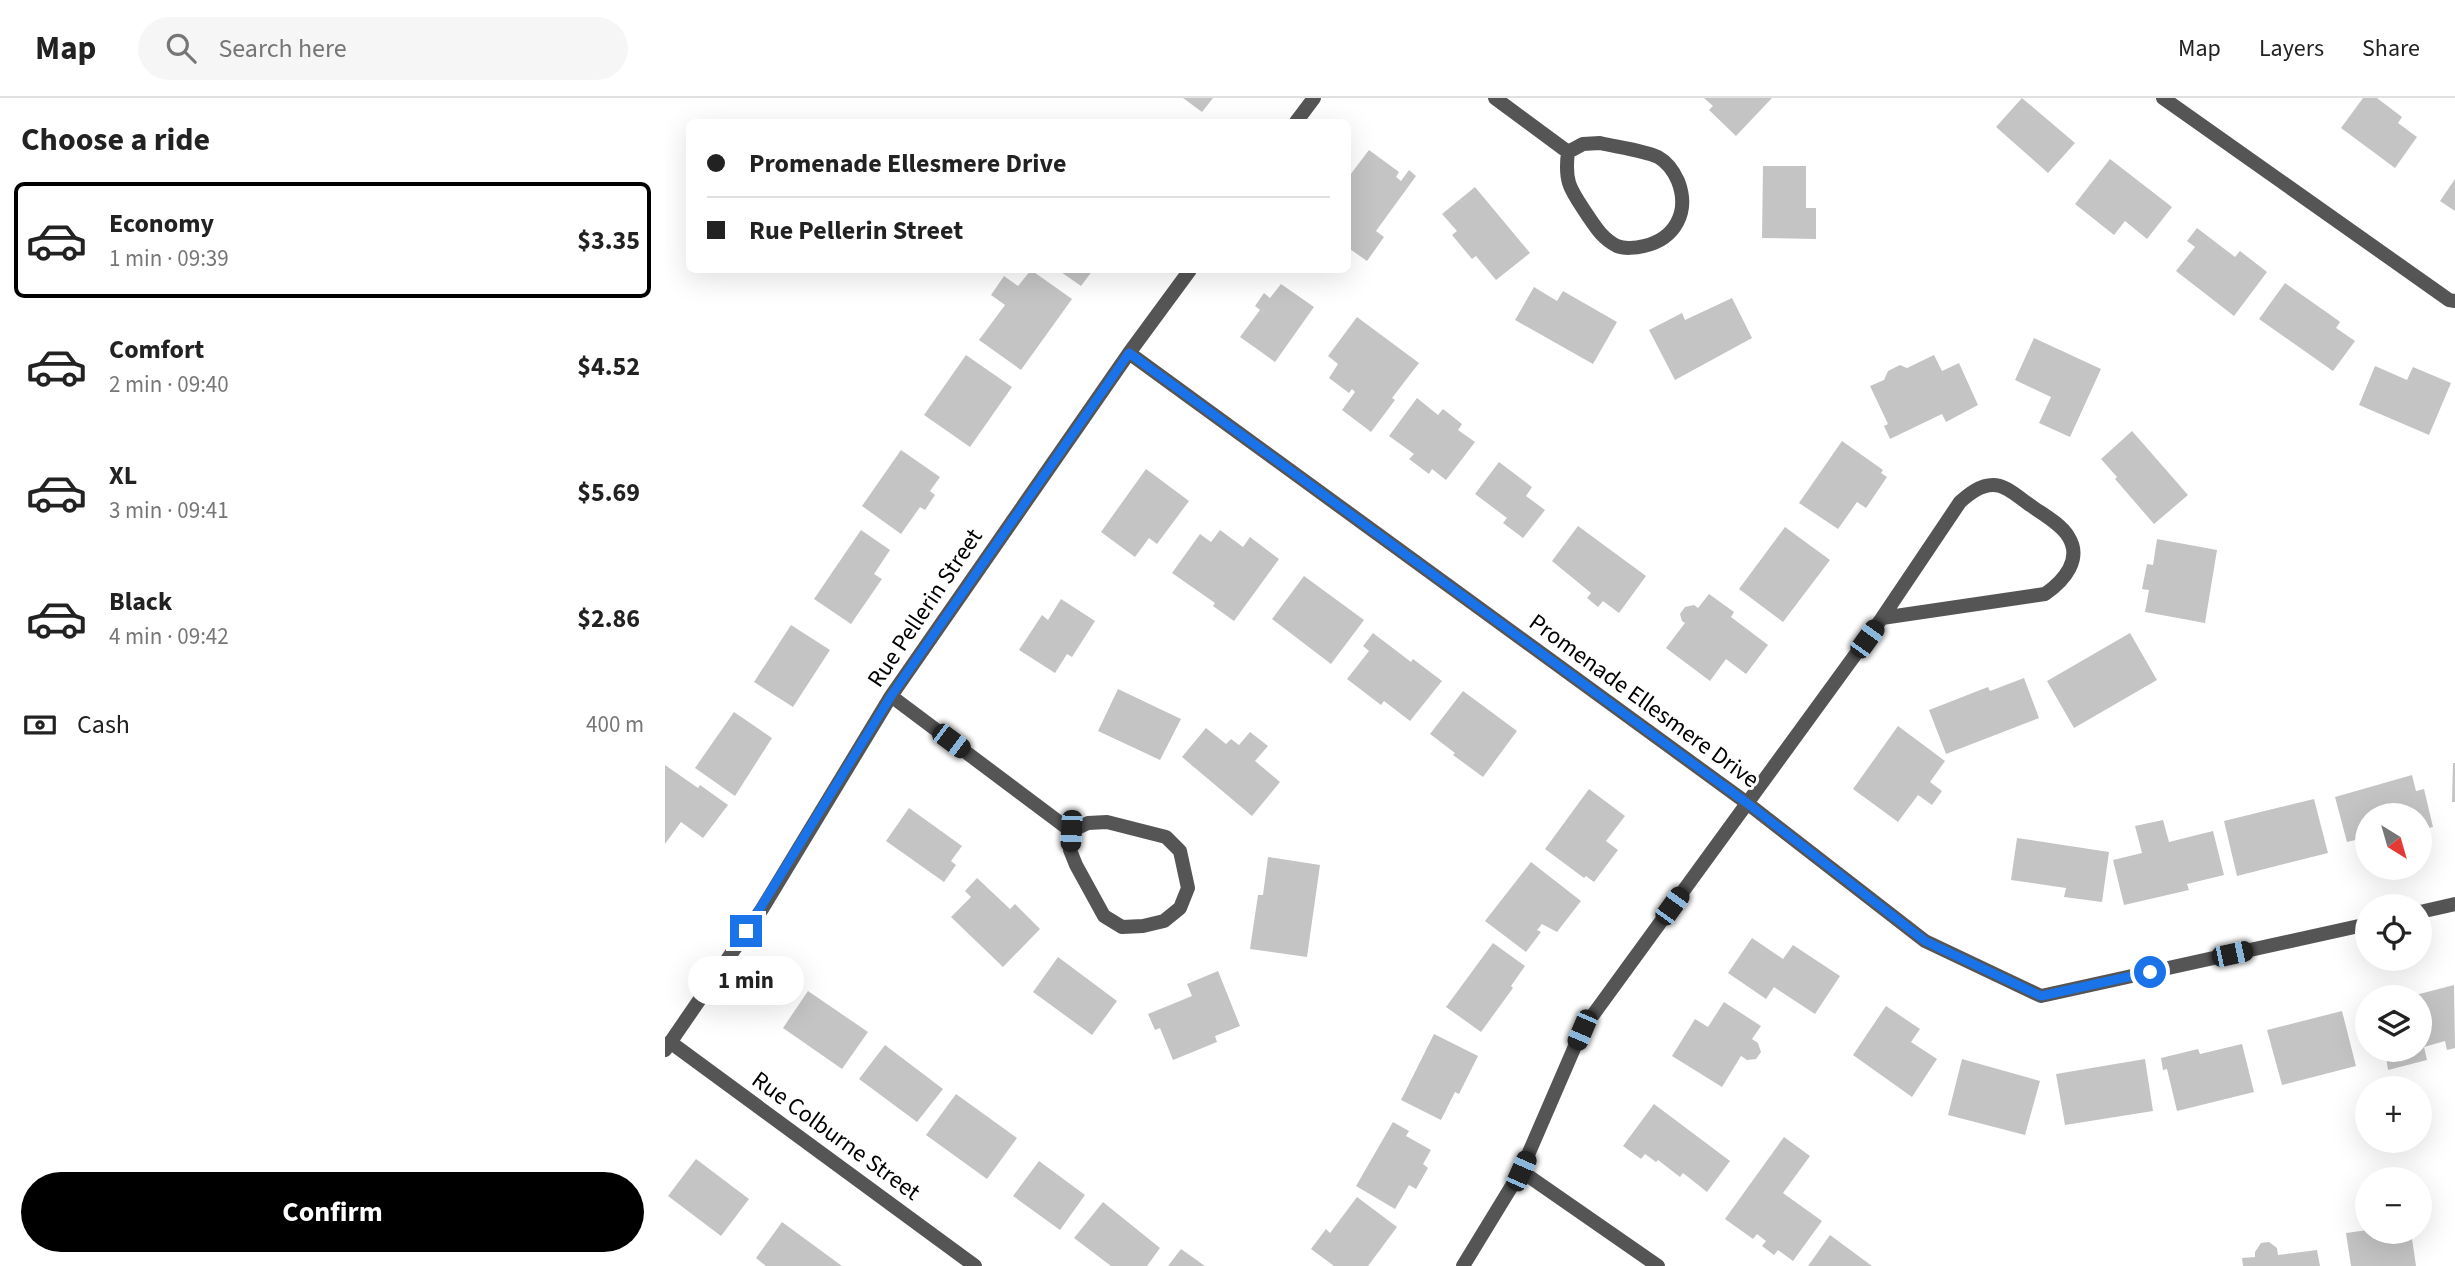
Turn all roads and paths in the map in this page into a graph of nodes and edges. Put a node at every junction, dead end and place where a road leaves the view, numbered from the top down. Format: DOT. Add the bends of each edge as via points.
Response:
graph roads {
  1 [pos="1314,98"];
  2 [pos="1495,98"];
  3 [pos="2163,98"];
  4 [pos="1298,119"];
  5 [pos="1568,152"];
  6 [pos="1187,273"];
  7 [pos="2455,301"];
  8 [pos="1129,353"];
  9 [pos="1882,618"];
  10 [pos="891,696"];
  11 [pos="1747,803"];
  12 [pos="1071,831"];
  13 [pos="2455,904"];
  14 [pos="2432,909"];
  15 [pos="2355,927"];
  16 [pos="668,1046"];
  17 [pos="1521,1171"];
  18 [pos="975,1266"];
  19 [pos="1463,1266"];
  20 [pos="1657,1266"];
  1 -- 4 [label="street"];
  2 -- 5 [label="street"];
  3 -- 7 [label="street"];
  5 -- 5 [label="street" via="1565,173 1570,189 1600,235 1619,247 1638,247 1659,243 1674,229 1682,210 1682,191 1674,172 1658,157 1600,144 1583,144"];
  6 -- 8 [label="street, Rue Pellerin Street"];
  8 -- 10 [label="street, Rue Pellerin Street"];
  8 -- 11 [label="street, Promenade Ellesmere Drive"];
  9 -- 9 [label="street" via="2045,594 2059,584 2074,559 2068,536 2007,489 1980,488 1960,502"];
  9 -- 11 [label="street"];
  10 -- 12 [label="street"];
  10 -- 16 [label="street, Rue Pellerin Street" via="762,909"];
  11 -- 15 [label="street, Promenade Ellesmere Drive" via="1925,941 2041,996"];
  11 -- 17 [label="street" via="1582,1030"];
  12 -- 12 [label="street" via="1070,850 1104,916 1122,927 1143,926 1164,921 1180,908 1188,887 1186,869 1180,851 1166,837 1107,822 1087,823"];
  13 -- 14 [label="street"];
  16 -- 18 [label="street, Rue Colburne Street"];
  17 -- 19 [label="street"];
  17 -- 20 [label="street"];
}
